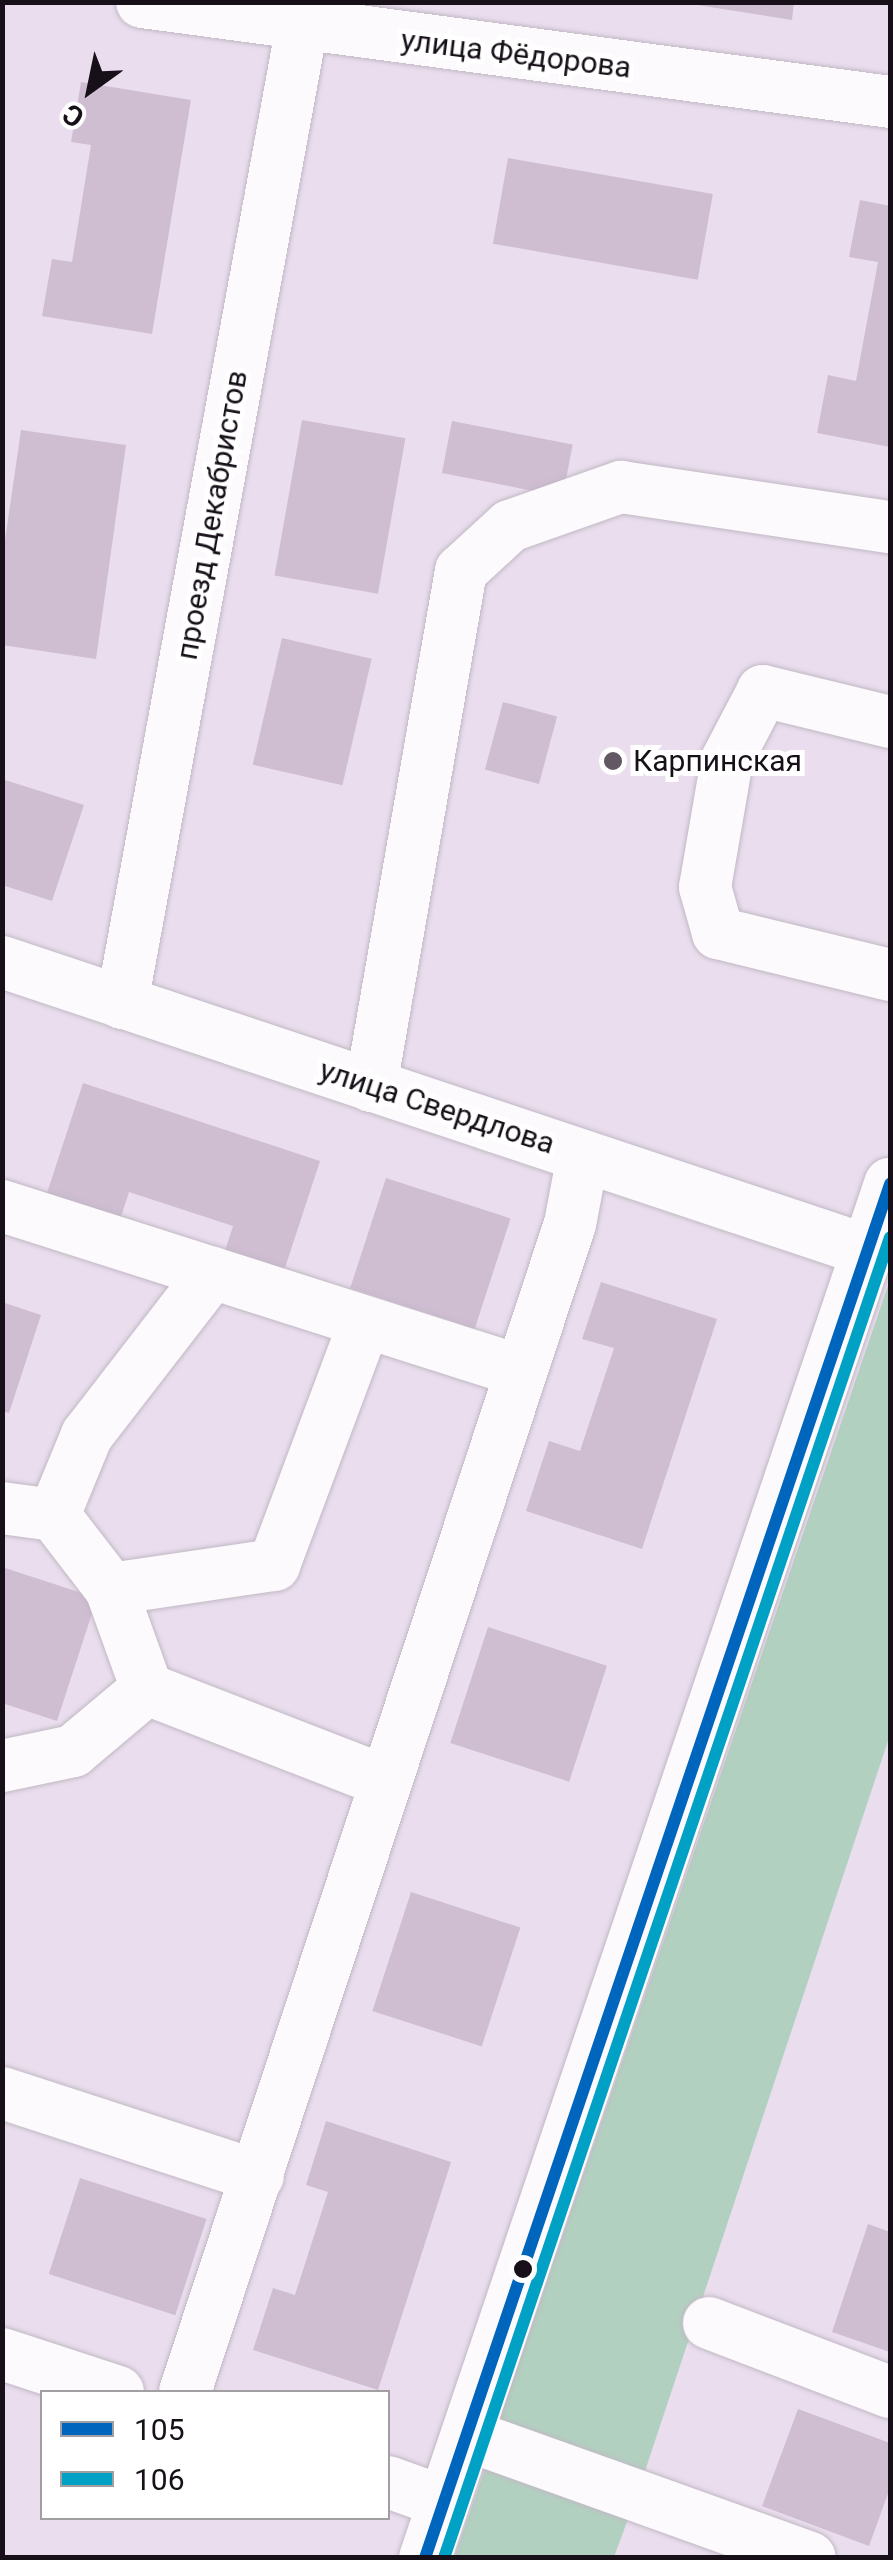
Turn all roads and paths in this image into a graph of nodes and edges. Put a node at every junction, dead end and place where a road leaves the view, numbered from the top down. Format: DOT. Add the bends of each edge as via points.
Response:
graph roads {
  1 [pos="142,2"];
  2 [pos="327,20"];
  3 [pos="890,102"];
  4 [pos="890,527"];
  5 [pos="890,722"];
  6 [pos="2,962"];
  7 [pos="890,975"];
  8 [pos="122,1003"];
  9 [pos="371,1086"];
  10 [pos="584,1156"];
  11 [pos="890,1184"];
  12 [pos="2,1206"];
  13 [pos="872,1252"];
  14 [pos="212,1273"];
  15 [pos="365,1322"];
  16 [pos="520,1371"];
  17 [pos="2,1508"];
  18 [pos="54,1515"];
  19 [pos="111,1589"];
  20 [pos="147,1689"];
  21 [pos="2,1766"];
  22 [pos="384,1781"];
  23 [pos="2,2092"];
  24 [pos="258,2176"];
  25 [pos="710,2323"];
  26 [pos="2,2354"];
  27 [pos="112,2390"];
  28 [pos="187,2390"];
  29 [pos="890,2392"];
  30 [pos="468,2435"];
  31 [pos="390,2483"];
  32 [pos="444,2502"];
  33 [pos="425,2558"];
  34 [pos="810,2558"];
  1 -- 2 [label="street, улица Фёдорова"];
  2 -- 3 [label="street, улица Фёдорова"];
  2 -- 8 [label="street, проезд Декабристов"];
  4 -- 9 [label="street" via="620,487 510,526 462,571"];
  5 -- 7 [label="street" via="763,691 727,760 705,887 718,933"];
  6 -- 8 [label="street, улица Свердлова"];
  8 -- 9 [label="street, улица Свердлова"];
  9 -- 10 [label="street, улица Свердлова"];
  10 -- 13 [label="street, улица Свердлова"];
  10 -- 16 [label="street" via="570,1224"];
  11 -- 13 [label="street"];
  12 -- 14 [label="street"];
  13 -- 30 [label="street"];
  14 -- 15 [label="street"];
  14 -- 18 [label="street" via="87,1435"];
  15 -- 16 [label="street"];
  15 -- 19 [label="street" via="274,1565"];
  16 -- 22 [label="street"];
  17 -- 18 [label="street"];
  18 -- 19 [label="street"];
  19 -- 20 [label="street"];
  20 -- 21 [label="street" via="73,1752"];
  20 -- 22 [label="street"];
  22 -- 24 [label="street"];
  23 -- 24 [label="street"];
  24 -- 28 [label="street"];
  25 -- 29 [label="street"];
  26 -- 27 [label="street"];
  30 -- 32 [label="street"];
  30 -- 34 [label="street"];
  31 -- 32 [label="street"];
  32 -- 33 [label="street"];
}
